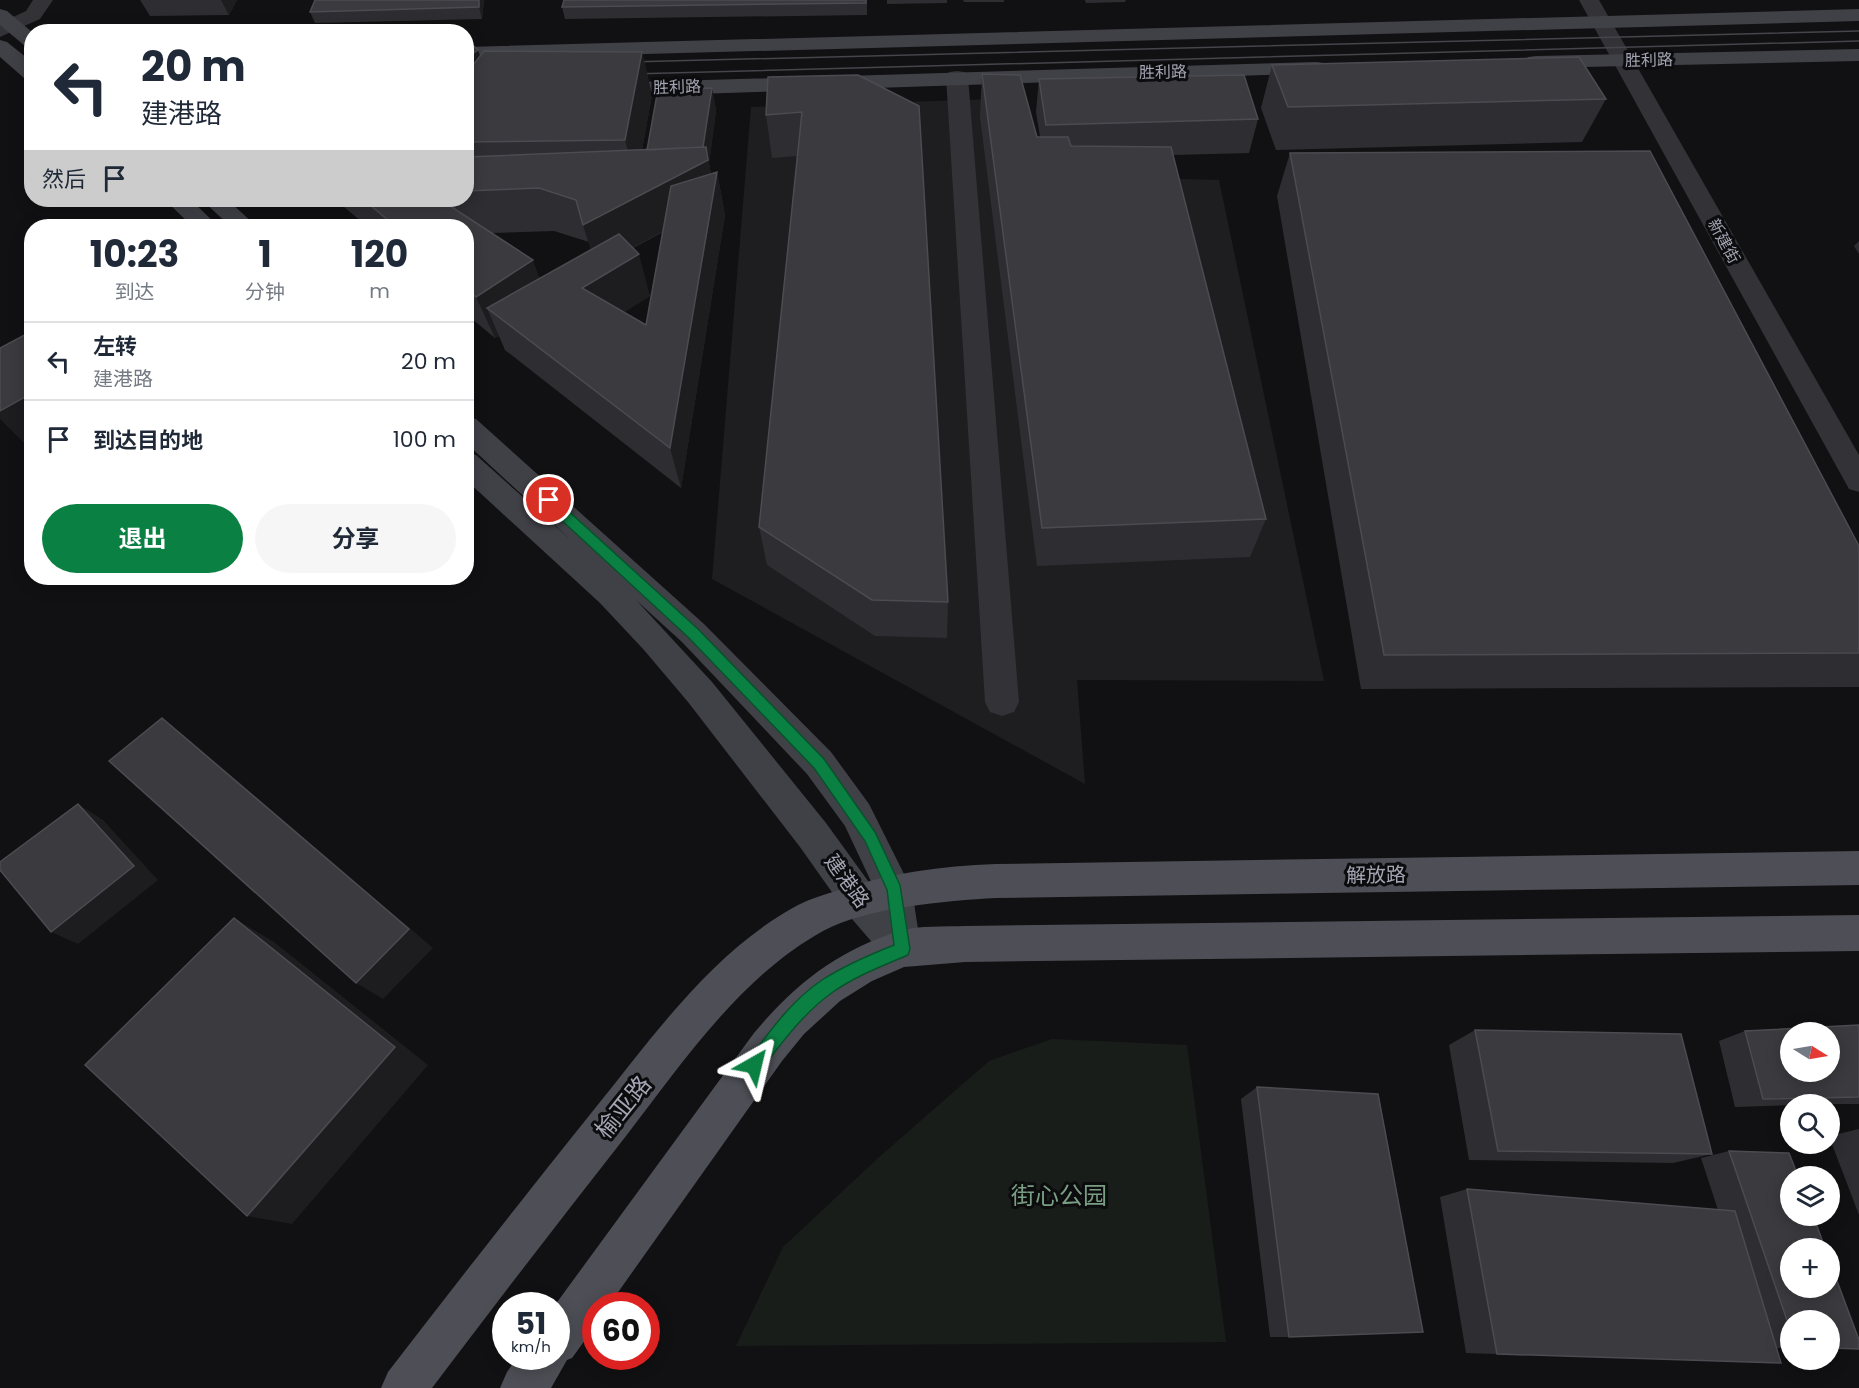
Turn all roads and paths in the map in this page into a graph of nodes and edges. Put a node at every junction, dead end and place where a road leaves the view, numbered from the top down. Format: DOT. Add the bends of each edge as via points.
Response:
graph roads {
  1 [pos="43,0"];
  2 [pos="1589,0"];
  3 [pos="1859,15"];
  4 [pos="1600,21"];
  5 [pos="4,24"];
  6 [pos="24,37"];
  7 [pos="0,46"];
  8 [pos="474,52"];
  9 [pos="1859,55"];
  10 [pos="1622,60"];
  11 [pos="1515,63"];
  12 [pos="24,66"];
  13 [pos="1337,68"];
  14 [pos="957,78"];
  15 [pos="586,91"];
  16 [pos="185,207"];
  17 [pos="222,207"];
  18 [pos="198,219"];
  19 [pos="236,219"];
  20 [pos="474,433"];
  21 [pos="474,469"];
  22 [pos="1859,481"];
  23 [pos="1002,702"];
  24 [pos="1859,868"];
  25 [pos="877,895"];
  26 [pos="1859,933"];
  27 [pos="903,949"];
  28 [pos="570,1323"];
  29 [pos="536,1370"];
  30 [pos="404,1388"];
  31 [pos="523,1388"];
  1 -- 5 [label="street" via="33,15"];
  2 -- 4 [label="street, 新建街"];
  3 -- 4 [label="main road, 胜利路"];
  4 -- 8 [label="main road, 胜利路"];
  4 -- 10 [label="street, 新建街"];
  5 -- 6 [label="main road"];
  7 -- 12 [label="main road"];
  9 -- 10 [label="main road, 胜利路"];
  10 -- 11 [label="main road, 胜利路"];
  10 -- 22 [label="street, 新建街"];
  13 -- 14 [label="main road, 胜利路"];
  14 -- 15 [label="main road, 胜利路"];
  14 -- 23 [label="street"];
  16 -- 18 [label="main road"];
  17 -- 19 [label="main road"];
  20 -- 25 [label="main road, 建港路" via="693,633 819,763 870,837"];
  21 -- 25 [label="main road, 建港路" via="611,594 656,641 813,835"];
  24 -- 25 [label="main road, 解放路" via="1031,880 940,883"];
  25 -- 27 [label="main road, 建港路"];
  25 -- 30 [label="main road, 榆亚路" via="813,917 777,940 734,976 676,1040"];
  26 -- 27 [label="main road" via="1018,943"];
  27 -- 28 [label="main road" via="826,987 790,1020"];
  29 -- 31 [label="main road"];
}
